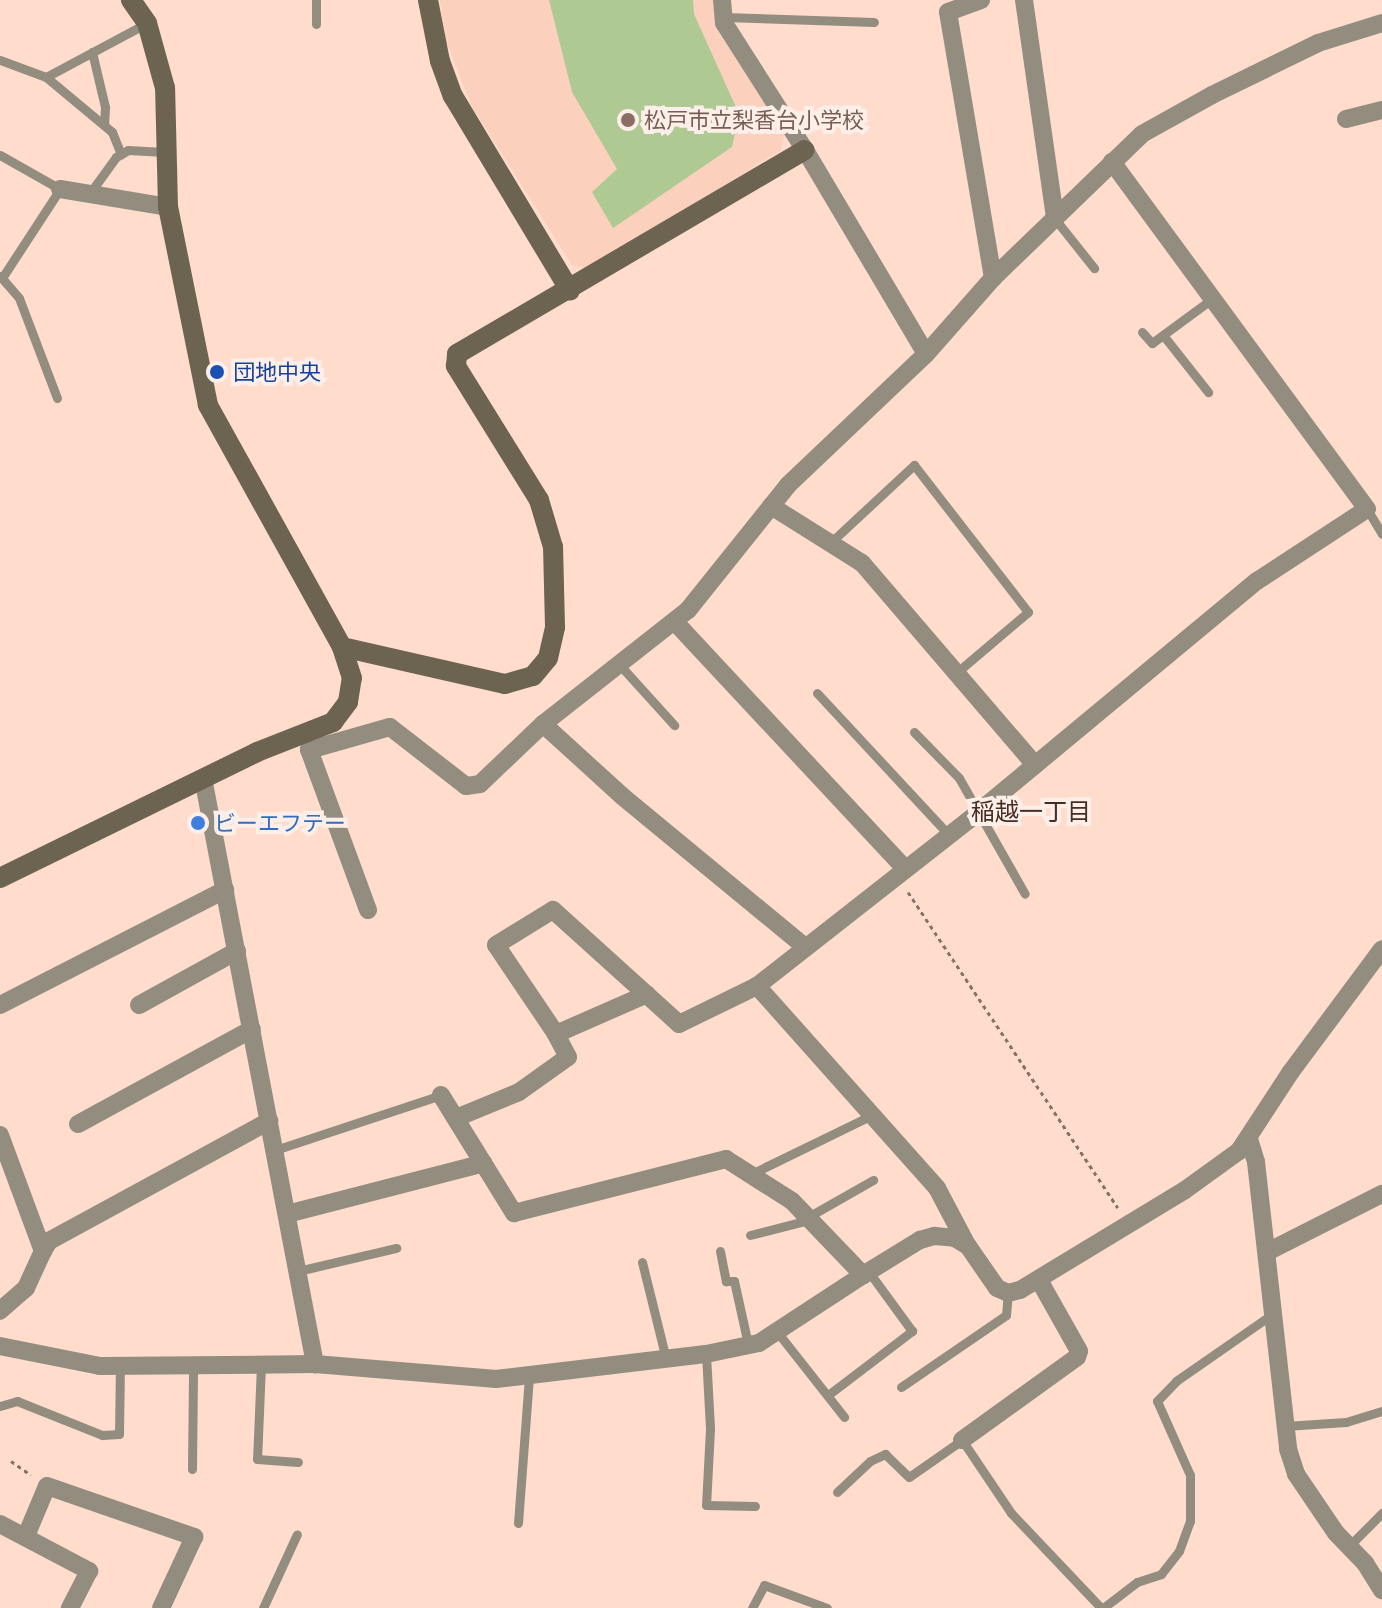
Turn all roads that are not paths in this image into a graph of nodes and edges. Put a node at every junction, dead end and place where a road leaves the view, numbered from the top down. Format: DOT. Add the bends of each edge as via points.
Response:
graph roads {
  1 [pos="131,0"];
  2 [pos="316,0"];
  3 [pos="428,0"];
  4 [pos="981,0"];
  5 [pos="1024,0"];
  6 [pos="723,9"];
  7 [pos="874,22"];
  8 [pos="147,23"];
  9 [pos="1382,23"];
  10 [pos="316,24"];
  11 [pos="92,52"];
  12 [pos="0,60"];
  13 [pos="46,77"];
  14 [pos="1382,110"];
  15 [pos="1346,119"];
  16 [pos="104,125"];
  17 [pos="805,150"];
  18 [pos="164,152"];
  19 [pos="121,154"];
  20 [pos="0,155"];
  21 [pos="1112,162"];
  22 [pos="60,189"];
  23 [pos="90,193"];
  24 [pos="168,207"];
  25 [pos="1055,219"];
  26 [pos="1094,268"];
  27 [pos="1,277"];
  28 [pos="993,278"];
  29 [pos="570,291"];
  30 [pos="1212,299"];
  31 [pos="1142,332"];
  32 [pos="1163,335"];
  33 [pos="926,354"];
  34 [pos="1208,392"];
  35 [pos="57,398"];
  36 [pos="771,506"];
  37 [pos="1367,509"];
  38 [pos="1382,534"];
  39 [pos="830,543"];
  40 [pos="675,622"];
  41 [pos="342,647"];
  42 [pos="618,663"];
  43 [pos="956,673"];
  44 [pos="817,693"];
  45 [pos="543,724"];
  46 [pos="674,725"];
  47 [pos="914,732"];
  48 [pos="306,743"];
  49 [pos="1035,765"];
  50 [pos="203,778"];
  51 [pos="976,814"];
  52 [pos="949,835"];
  53 [pos="900,871"];
  54 [pos="0,878"];
  55 [pos="225,890"];
  56 [pos="1025,894"];
  57 [pos="368,910"];
  58 [pos="804,946"];
  59 [pos="1382,950"];
  60 [pos="237,951"];
  61 [pos="757,986"];
  62 [pos="647,994"];
  63 [pos="0,1005"];
  64 [pos="139,1005"];
  65 [pos="252,1029"];
  66 [pos="556,1034"];
  67 [pos="441,1095"];
  68 [pos="874,1114"];
  69 [pos="456,1118"];
  70 [pos="269,1121"];
  71 [pos="78,1124"];
  72 [pos="0,1135"];
  73 [pos="1249,1139"];
  74 [pos="275,1150"];
  75 [pos="484,1163"];
  76 [pos="751,1174"];
  77 [pos="873,1180"];
  78 [pos="1382,1194"];
  79 [pos="287,1214"];
  80 [pos="810,1218"];
  81 [pos="750,1235"];
  82 [pos="968,1246"];
  83 [pos="396,1248"];
  84 [pos="43,1251"];
  85 [pos="720,1251"];
  86 [pos="1267,1252"];
  87 [pos="642,1262"];
  88 [pos="298,1271"];
  89 [pos="866,1273"];
  90 [pos="1039,1280"];
  91 [pos="1008,1293"];
  92 [pos="0,1311"];
  93 [pos="1274,1313"];
  94 [pos="778,1333"];
  95 [pos="748,1344"];
  96 [pos="0,1346"];
  97 [pos="706,1354"];
  98 [pos="666,1359"];
  99 [pos="315,1364"];
  100 [pos="261,1365"];
  101 [pos="120,1366"];
  102 [pos="193,1366"];
  103 [pos="529,1377"];
  104 [pos="901,1387"];
  105 [pos="828,1395"];
  106 [pos="0,1406"];
  107 [pos="1382,1411"];
  108 [pos="844,1417"];
  109 [pos="1285,1426"];
  110 [pos="962,1440"];
  111 [pos="298,1462"];
  112 [pos="192,1469"];
  113 [pos="837,1492"];
  114 [pos="755,1506"];
  115 [pos="1382,1513"];
  116 [pos="518,1523"];
  117 [pos="0,1524"];
  118 [pos="297,1534"];
  119 [pos="26,1536"];
  120 [pos="1349,1546"];
  121 [pos="1382,1590"];
  122 [pos="70,1608"];
  123 [pos="161,1608"];
  124 [pos="263,1608"];
  125 [pos="752,1608"];
  126 [pos="827,1608"];
  127 [pos="1102,1608"];
  1 -- 8 [label="street"];
  2 -- 10 [label="lane"];
  3 -- 29 [label="street" via="453,96"];
  4 -- 28 [label="street" via="948,12"];
  5 -- 25 [label="street"];
  6 -- 7 [label="lane"];
  6 -- 17 [label="street"];
  8 -- 11 [label="lane"];
  8 -- 18 [label="street" via="165,88"];
  9 -- 21 [label="street" via="1318,43 1212,95 1142,134"];
  11 -- 13 [label="lane"];
  11 -- 16 [label="lane"];
  12 -- 13 [label="lane"];
  13 -- 16 [label="lane"];
  14 -- 15 [label="street"];
  16 -- 19 [label="lane"];
  17 -- 29 [label="street"];
  17 -- 33 [label="street"];
  18 -- 19 [label="lane"];
  18 -- 24 [label="street"];
  19 -- 23 [label="lane"];
  20 -- 22 [label="lane"];
  21 -- 25 [label="street"];
  21 -- 30 [label="street"];
  22 -- 23 [label="street"];
  22 -- 27 [label="lane"];
  23 -- 24 [label="street"];
  24 -- 41 [label="street" via="208,405"];
  25 -- 26 [label="lane"];
  25 -- 28 [label="street"];
  27 -- 35 [label="lane" via="19,298"];
  28 -- 33 [label="street"];
  29 -- 41 [label="street" via="457,354 456,366 539,500 553,547 555,627 548,658 533,676 505,684"];
  30 -- 32 [label="lane"];
  30 -- 37 [label="street"];
  31 -- 32 [label="lane" via="1152,343"];
  32 -- 34 [label="lane"];
  33 -- 36 [label="street"];
  36 -- 39 [label="street"];
  36 -- 40 [label="street"];
  37 -- 38 [label="lane"];
  37 -- 49 [label="street" via="1257,581"];
  39 -- 43 [label="street" via="862,563"];
  39 -- 43 [label="lane" via="914,465 1028,612"];
  40 -- 42 [label="street"];
  40 -- 53 [label="street"];
  41 -- 48 [label="street" via="352,678 348,702"];
  42 -- 45 [label="street"];
  42 -- 46 [label="lane"];
  43 -- 49 [label="street"];
  44 -- 52 [label="lane"];
  45 -- 48 [label="street" via="480,784 466,786 390,727"];
  45 -- 58 [label="street"];
  47 -- 51 [label="lane" via="959,778"];
  48 -- 50 [label="street" via="257,752"];
  48 -- 57 [label="street"];
  49 -- 51 [label="street"];
  50 -- 54 [label="street"];
  50 -- 55 [label="street"];
  51 -- 52 [label="street"];
  51 -- 56 [label="lane"];
  52 -- 53 [label="street"];
  53 -- 58 [label="street"];
  55 -- 60 [label="street"];
  55 -- 63 [label="street"];
  58 -- 61 [label="street"];
  59 -- 73 [label="street" via="1290,1073"];
  60 -- 64 [label="street"];
  60 -- 65 [label="street"];
  61 -- 62 [label="street" via="679,1024"];
  61 -- 68 [label="street"];
  62 -- 66 [label="street"];
  62 -- 66 [label="street" via="553,910 496,945"];
  65 -- 70 [label="street"];
  65 -- 71 [label="street"];
  66 -- 69 [label="street" via="568,1057 519,1092"];
  67 -- 69 [label="street"];
  67 -- 74 [label="lane"];
  68 -- 76 [label="lane"];
  68 -- 82 [label="street" via="937,1188"];
  69 -- 75 [label="street"];
  70 -- 74 [label="street"];
  70 -- 84 [label="street" via="49,1241"];
  72 -- 84 [label="street"];
  73 -- 86 [label="street"];
  73 -- 90 [label="street" via="1213,1171"];
  74 -- 79 [label="street"];
  75 -- 76 [label="street" via="514,1213 726,1159"];
  75 -- 79 [label="street"];
  76 -- 80 [label="street"];
  77 -- 80 [label="lane"];
  78 -- 86 [label="street"];
  79 -- 88 [label="street"];
  80 -- 81 [label="lane"];
  80 -- 89 [label="street"];
  82 -- 89 [label="street" via="955,1238 934,1236"];
  82 -- 91 [label="street" via="997,1288"];
  83 -- 88 [label="lane"];
  84 -- 92 [label="street" via="26,1288"];
  85 -- 95 [label="lane" via="726,1281 734,1281"];
  86 -- 93 [label="street"];
  87 -- 98 [label="lane"];
  88 -- 99 [label="street"];
  89 -- 94 [label="street"];
  89 -- 105 [label="lane" via="912,1331"];
  90 -- 91 [label="street"];
  90 -- 110 [label="street" via="1074,1340 1077,1357"];
  91 -- 104 [label="lane" via="1006,1315"];
  93 -- 109 [label="street"];
  93 -- 127 [label="lane" via="1176,1381 1157,1401 1190,1475 1190,1521 1179,1551 1161,1574 1137,1582"];
  94 -- 95 [label="street"];
  94 -- 105 [label="lane"];
  95 -- 97 [label="street"];
  96 -- 101 [label="street"];
  97 -- 98 [label="street"];
  97 -- 114 [label="lane" via="706,1505"];
  98 -- 103 [label="street"];
  99 -- 100 [label="street"];
  99 -- 103 [label="street"];
  100 -- 102 [label="street"];
  100 -- 111 [label="lane" via="257,1459"];
  101 -- 102 [label="street"];
  101 -- 106 [label="lane" via="119,1434 102,1435 17,1401"];
  102 -- 112 [label="lane"];
  103 -- 116 [label="lane"];
  105 -- 108 [label="lane"];
  107 -- 109 [label="lane" via="1346,1422"];
  109 -- 120 [label="street" via="1296,1474"];
  110 -- 113 [label="lane" via="909,1477 885,1454"];
  110 -- 127 [label="lane" via="1011,1513"];
  115 -- 120 [label="lane"];
  117 -- 119 [label="street"];
  118 -- 124 [label="lane"];
  119 -- 122 [label="street" via="89,1571"];
  119 -- 123 [label="street" via="47,1486 194,1537"];
  120 -- 121 [label="street"];
  125 -- 126 [label="lane" via="764,1585"];
}
